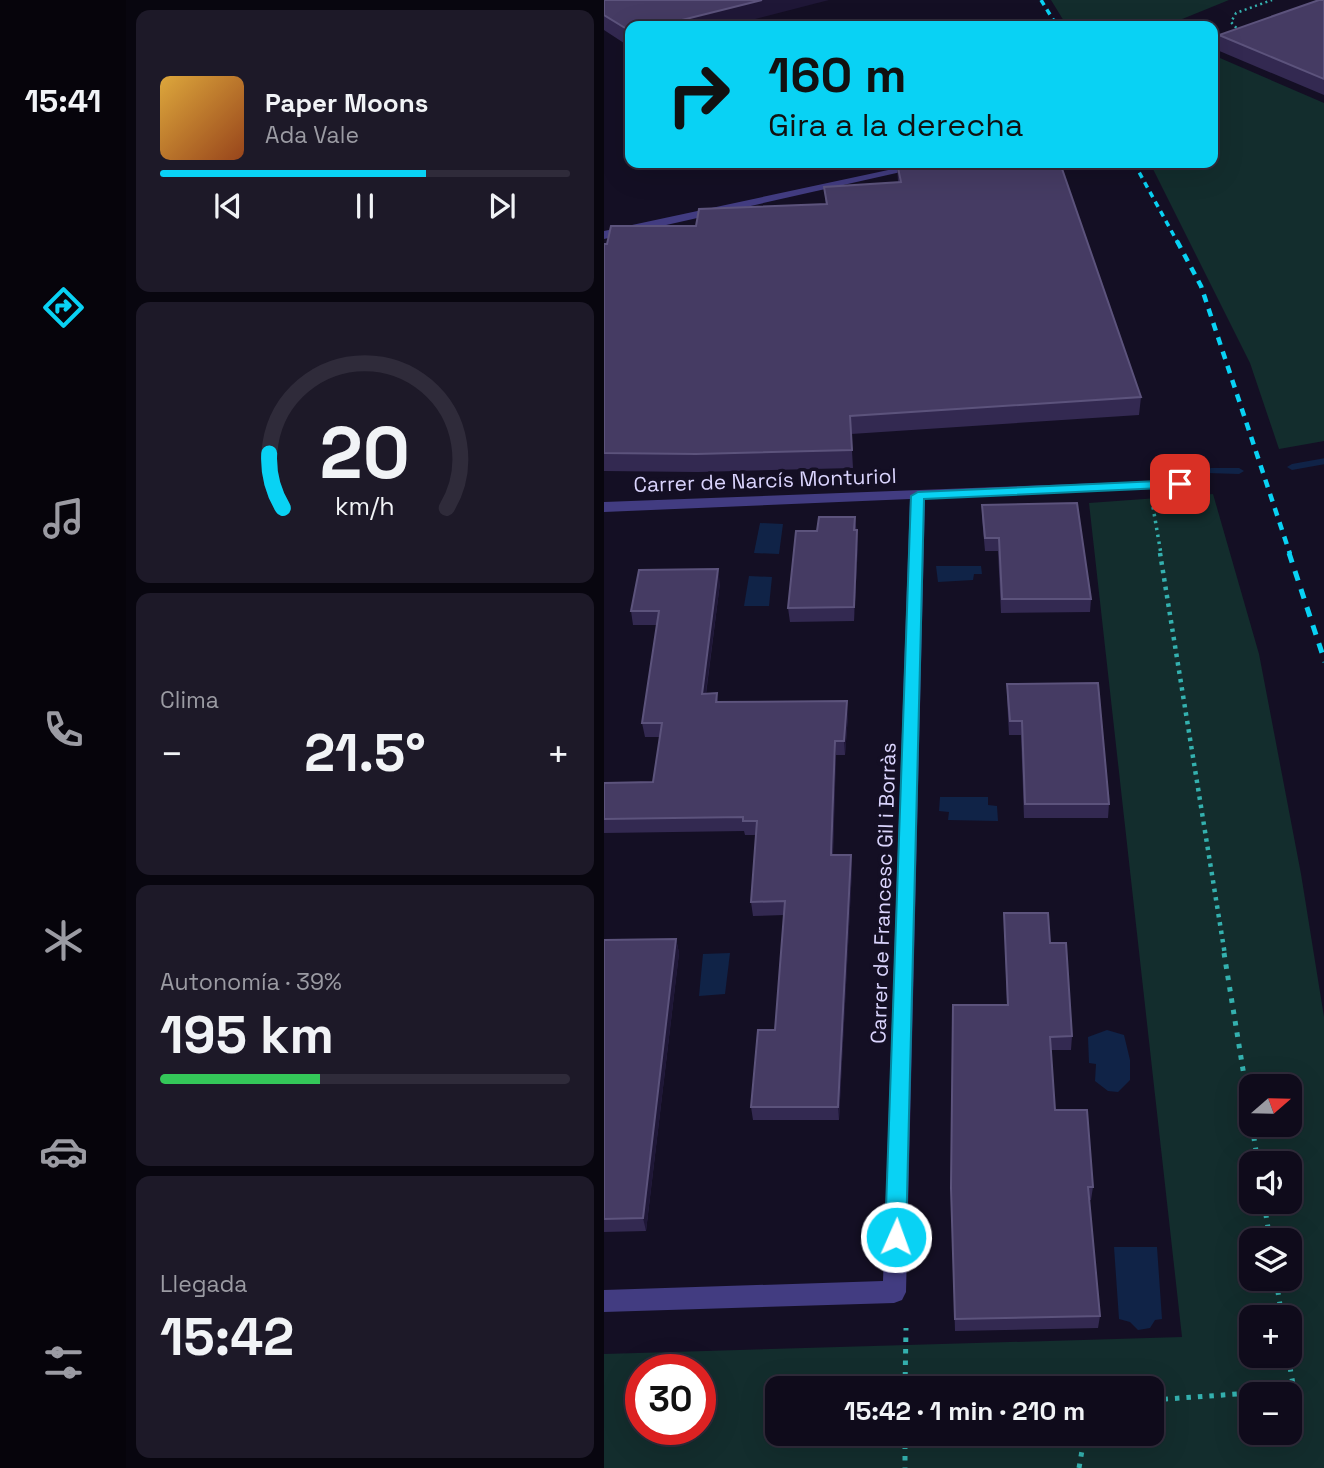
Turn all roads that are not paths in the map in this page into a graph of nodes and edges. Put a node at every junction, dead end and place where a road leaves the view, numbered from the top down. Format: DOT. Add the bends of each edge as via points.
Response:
graph roads {
  1 [pos="912,168"];
  2 [pos="604,235"];
  3 [pos="1180,484"];
  4 [pos="918,496"];
  5 [pos="604,507"];
  6 [pos="604,1301"];
  1 -- 2 [label="street"];
  3 -- 4 [label="street, Carrer de Narcís Monturiol"];
  4 -- 5 [label="street, Carrer de Narcís Monturiol"];
  4 -- 6 [label="street, Carrer de Francesc Gil i Borràs" via="894,1292"];
}
